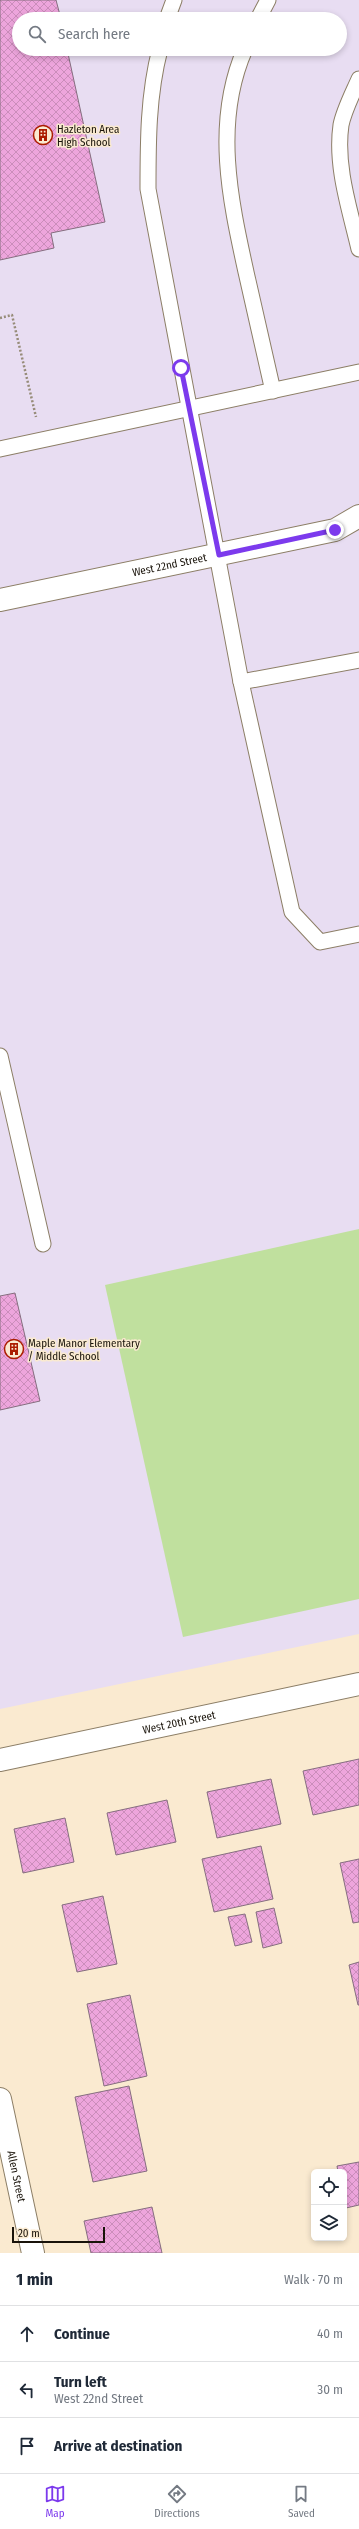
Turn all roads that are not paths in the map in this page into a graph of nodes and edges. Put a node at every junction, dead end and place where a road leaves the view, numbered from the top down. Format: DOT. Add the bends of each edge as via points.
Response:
graph roads {
  1 [pos="174,0"];
  2 [pos="268,0"];
  3 [pos="170,12"];
  4 [pos="262,12"];
  5 [pos="158,56"];
  6 [pos="243,56"];
  7 [pos="359,79"];
  8 [pos="359,250"];
  9 [pos="359,372"];
  10 [pos="273,391"];
  11 [pos="188,408"];
  12 [pos="0,449"];
  13 [pos="359,516"];
  14 [pos="219,555"];
  15 [pos="0,600"];
  16 [pos="359,660"];
  17 [pos="241,682"];
  18 [pos="359,934"];
  19 [pos="0,1056"];
  20 [pos="43,1244"];
  21 [pos="359,1684"];
  22 [pos="0,1760"];
  23 [pos="0,2099"];
  24 [pos="33,2253"];
  1 -- 3 [label="lane"];
  2 -- 4 [label="lane"];
  5 -- 11 [label="lane" via="153,73 148,129 148,189"];
  6 -- 10 [label="lane" via="230,102 226,153 230,199"];
  7 -- 8 [label="lane" via="341,124 341,153 344,182"];
  9 -- 10 [label="lane"];
  10 -- 11 [label="lane"];
  11 -- 12 [label="lane"];
  11 -- 14 [label="lane"];
  13 -- 14 [label="street, West 22nd Street" via="335,530"];
  14 -- 15 [label="street, West 22nd Street"];
  14 -- 17 [label="lane"];
  16 -- 17 [label="lane"];
  17 -- 18 [label="lane" via="292,912 320,942"];
  19 -- 20 [label="lane"];
  21 -- 22 [label="street, West 20th Street"];
  23 -- 24 [label="street, Allen Street"];
}
